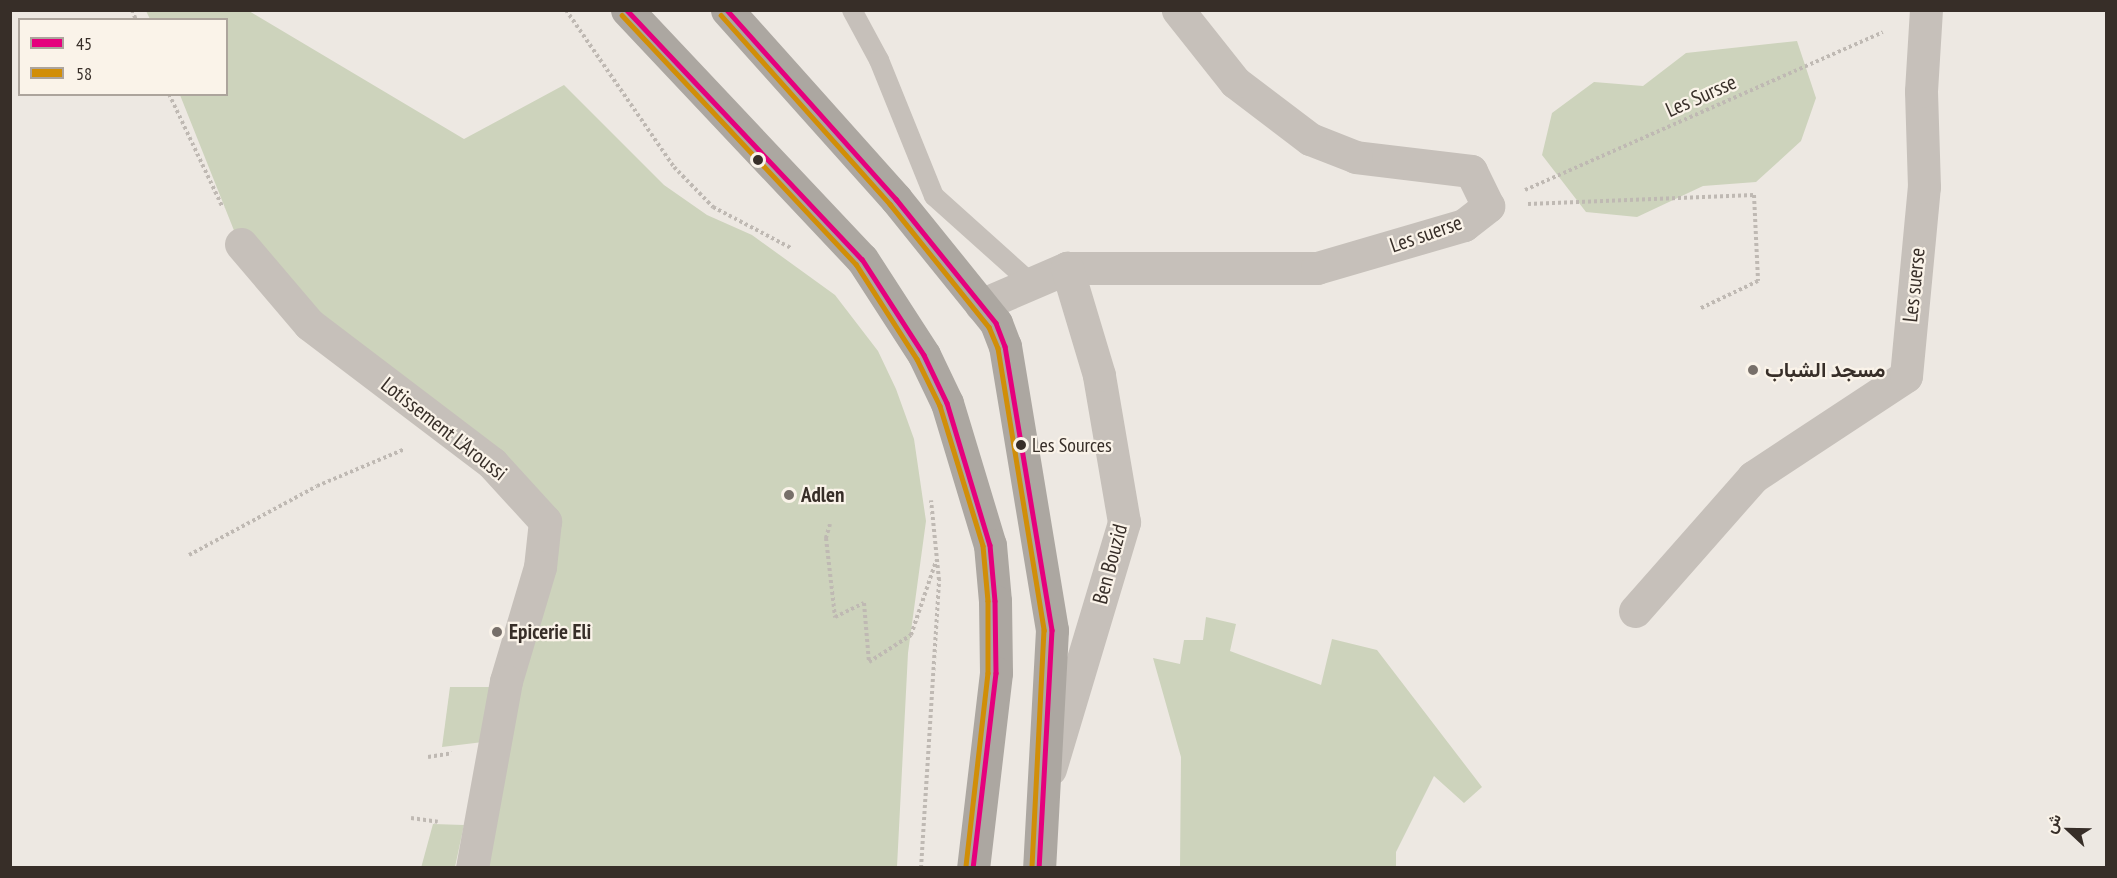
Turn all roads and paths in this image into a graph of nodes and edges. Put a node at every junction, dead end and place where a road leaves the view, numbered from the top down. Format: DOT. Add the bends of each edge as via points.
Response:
graph roads {
  1 [pos="566,10"];
  2 [pos="627,10"];
  3 [pos="727,10"];
  4 [pos="852,10"];
  5 [pos="1178,10"];
  6 [pos="1926,12"];
  7 [pos="170,96"];
  8 [pos="1488,206"];
  9 [pos="241,244"];
  10 [pos="798,254"];
  11 [pos="1066,268"];
  12 [pos="1030,282"];
  13 [pos="981,305"];
  14 [pos="1699,309"];
  15 [pos="409,448"];
  16 [pos="930,491"];
  17 [pos="830,524"];
  18 [pos="189,555"];
  19 [pos="937,560"];
  20 [pos="1635,611"];
  21 [pos="1044,788"];
  22 [pos="472,867"];
  23 [pos="921,867"];
  24 [pos="972,867"];
  25 [pos="1039,867"];
  1 -- 10 [label="path" via="674,167 713,207"];
  2 -- 24 [label="highway" via="862,259 924,355 947,403 990,545 995,601 996,673"];
  3 -- 13 [label="highway" via="896,199"];
  4 -- 12 [label="lane" via="879,60 934,196"];
  5 -- 8 [label="street, Les suerse" via="1235,82 1310,139 1356,157 1471,171"];
  6 -- 8 [label="path, Les Sursse"];
  6 -- 20 [label="street, Les suerse" via="1921,91 1924,187 1906,376 1753,477"];
  7 -- 9 [label="path"];
  8 -- 11 [label="street, Les suerse" via="1464,225 1317,268"];
  8 -- 14 [label="path" via="1754,195 1758,280"];
  9 -- 22 [label="street, Lotissement L'Aroussi" via="309,324 492,463 545,521 540,567 506,681"];
  11 -- 12 [label="street, Les suerse"];
  11 -- 21 [label="street, Ben Bouzid" via="1099,375 1124,522"];
  12 -- 13 [label="street, Les suerse"];
  13 -- 21 [label="highway" via="996,323 1013,374 1052,630"];
  15 -- 18 [label="path" via="317,486"];
  16 -- 19 [label="path"];
  17 -- 19 [label="path" via="826,538 835,617 864,603 869,662 911,635"];
  19 -- 23 [label="path"];
  21 -- 25 [label="highway"];
}
